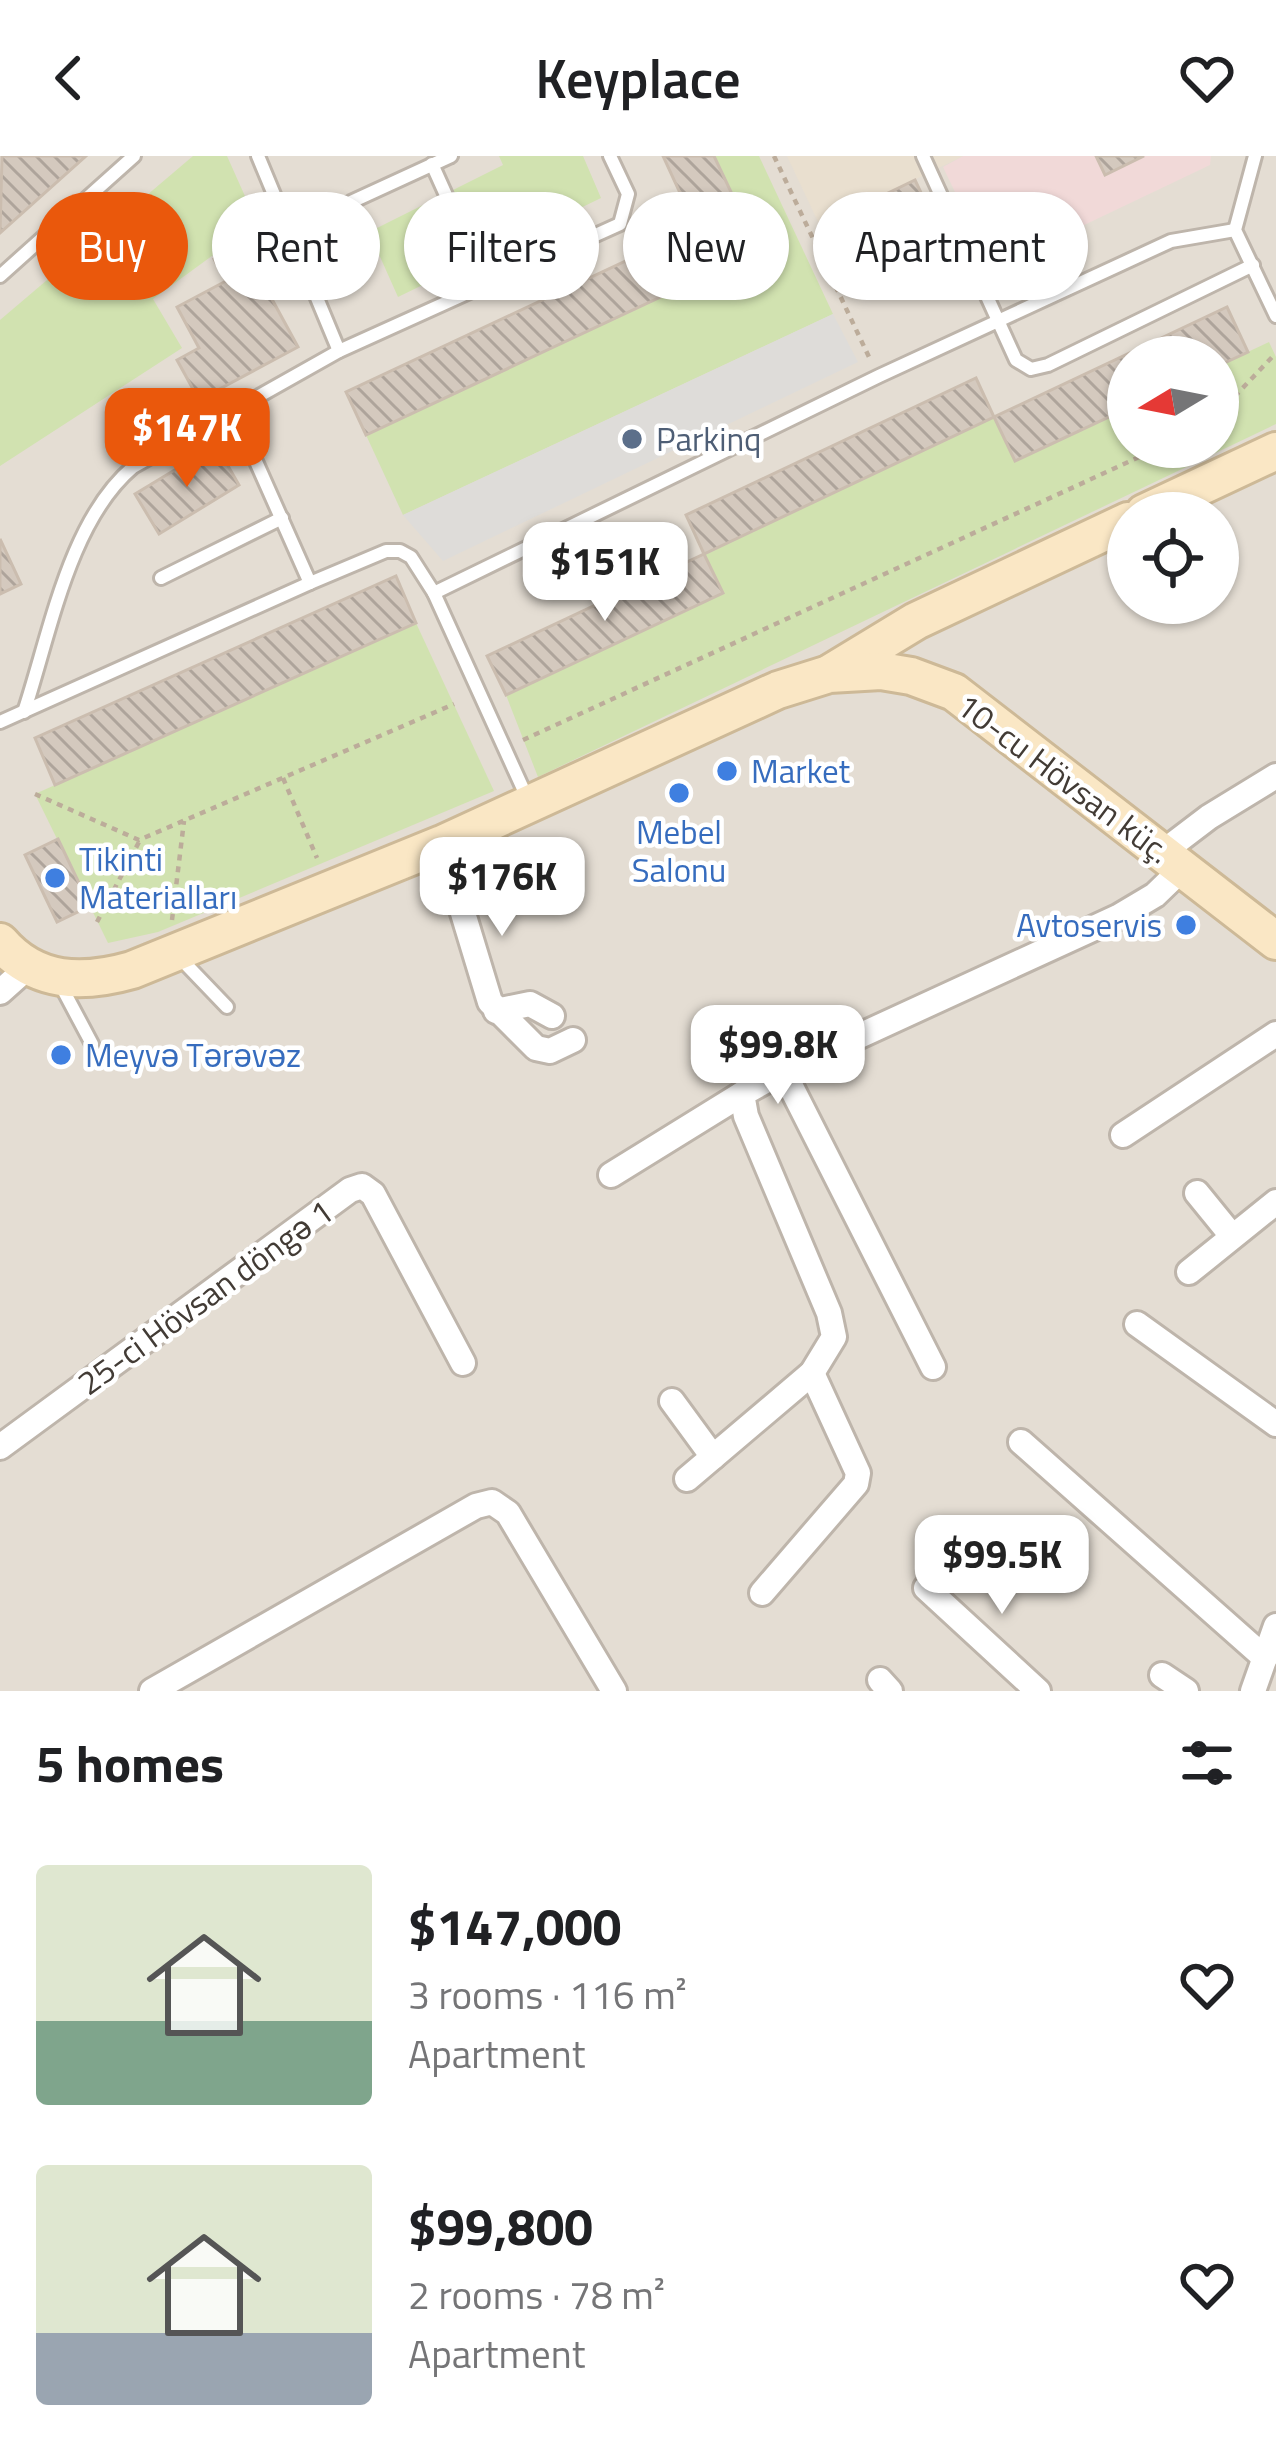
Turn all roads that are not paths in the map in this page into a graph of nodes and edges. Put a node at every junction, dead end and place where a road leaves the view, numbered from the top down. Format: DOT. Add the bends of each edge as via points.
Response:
graph roads {
  1 [pos="134,156"];
  2 [pos="259,156"];
  3 [pos="451,156"];
  4 [pos="610,156"];
  5 [pos="923,156"];
  6 [pos="1255,156"];
  7 [pos="432,164"];
  8 [pos="372,192"];
  9 [pos="445,192"];
  10 [pos="1234,230"];
  11 [pos="599,233"];
  12 [pos="1253,265"];
  13 [pos="0,276"];
  14 [pos="451,300"];
  15 [pos="1276,316"];
  16 [pos="997,323"];
  17 [pos="339,351"];
  18 [pos="234,412"];
  19 [pos="1276,451"];
  20 [pos="1189,492"];
  21 [pos="282,518"];
  22 [pos="1107,531"];
  23 [pos="161,578"];
  24 [pos="310,583"];
  25 [pos="434,593"];
  26 [pos="829,674"];
  27 [pos="24,712"];
  28 [pos="0,722"];
  29 [pos="1276,776"];
  30 [pos="530,803"];
  31 [pos="442,844"];
  32 [pos="1173,860"];
  33 [pos="174,939"];
  34 [pos="1276,940"];
  35 [pos="0,942"];
  36 [pos="43,973"];
  37 [pos="0,992"];
  38 [pos="227,1007"];
  39 [pos="496,1011"];
  40 [pos="552,1016"];
  41 [pos="1276,1034"];
  42 [pos="573,1040"];
  43 [pos="92,1044"];
  44 [pos="783,1071"];
  45 [pos="742,1094"];
  46 [pos="1123,1136"];
  47 [pos="611,1175"];
  48 [pos="1197,1192"];
  49 [pos="1276,1202"];
  50 [pos="1232,1236"];
  51 [pos="1189,1272"];
  52 [pos="1137,1324"];
  53 [pos="464,1363"];
  54 [pos="933,1367"];
  55 [pos="812,1373"];
  56 [pos="672,1401"];
  57 [pos="1276,1424"];
  58 [pos="1021,1442"];
  59 [pos="0,1447"];
  60 [pos="713,1457"];
  61 [pos="687,1479"];
  62 [pos="926,1588"];
  63 [pos="762,1593"];
  64 [pos="1276,1627"];
  65 [pos="1265,1658"];
  66 [pos="1162,1675"];
  67 [pos="159,1689"];
  68 [pos="614,1691"];
  69 [pos="1038,1691"];
  70 [pos="1186,1691"];
  71 [pos="1253,1691"];
  1 -- 13 [label="lane"];
  2 -- 17 [label="lane"];
  3 -- 7 [label="lane"];
  4 -- 11 [label="lane" via="628,194 620,224"];
  5 -- 16 [label="lane"];
  6 -- 10 [label="lane"];
  7 -- 8 [label="lane"];
  7 -- 9 [label="lane"];
  10 -- 12 [label="lane"];
  10 -- 16 [label="lane" via="1171,242"];
  12 -- 15 [label="lane"];
  12 -- 16 [label="lane" via="1031,369 1016,360"];
  14 -- 17 [label="lane"];
  16 -- 25 [label="lane"];
  17 -- 18 [label="lane"];
  18 -- 21 [label="lane"];
  18 -- 27 [label="lane" via="113,484 83,534"];
  19 -- 20 [label="main road"];
  21 -- 23 [label="lane"];
  21 -- 24 [label="lane"];
  22 -- 26 [label="main road" via="916,621"];
  24 -- 25 [label="lane" via="400,551"];
  24 -- 27 [label="lane"];
  25 -- 30 [label="lane"];
  26 -- 30 [label="main road"];
  26 -- 32 [label="main road, 10-cu Hövsan küç." via="881,671 954,692"];
  27 -- 28 [label="lane"];
  29 -- 32 [label="street" via="1209,817"];
  30 -- 31 [label="main road"];
  31 -- 33 [label="main road"];
  31 -- 39 [label="street"];
  32 -- 34 [label="main road, 10-cu Hövsan küç."];
  32 -- 44 [label="street" via="1156,895 1118,917"];
  33 -- 36 [label="main road" via="106,978"];
  33 -- 38 [label="lane"];
  35 -- 36 [label="main road"];
  36 -- 37 [label="street"];
  36 -- 43 [label="lane"];
  39 -- 40 [label="street" via="530,1004"];
  39 -- 42 [label="street" via="536,1048"];
  41 -- 46 [label="street"];
  44 -- 45 [label="street"];
  44 -- 54 [label="street"];
  45 -- 47 [label="street"];
  45 -- 55 [label="street" via="829,1313 834,1337"];
  48 -- 50 [label="street"];
  49 -- 50 [label="street"];
  50 -- 51 [label="street"];
  52 -- 57 [label="street"];
  53 -- 59 [label="street, 25-ci Hövsan döngə 1" via="362,1186"];
  55 -- 60 [label="street"];
  55 -- 63 [label="street" via="856,1484"];
  56 -- 60 [label="street"];
  58 -- 65 [label="street"];
  60 -- 61 [label="street"];
  62 -- 69 [label="street"];
  64 -- 65 [label="street"];
  65 -- 71 [label="street"];
  66 -- 70 [label="street"];
  67 -- 68 [label="street" via="492,1502 508,1513"];
}
